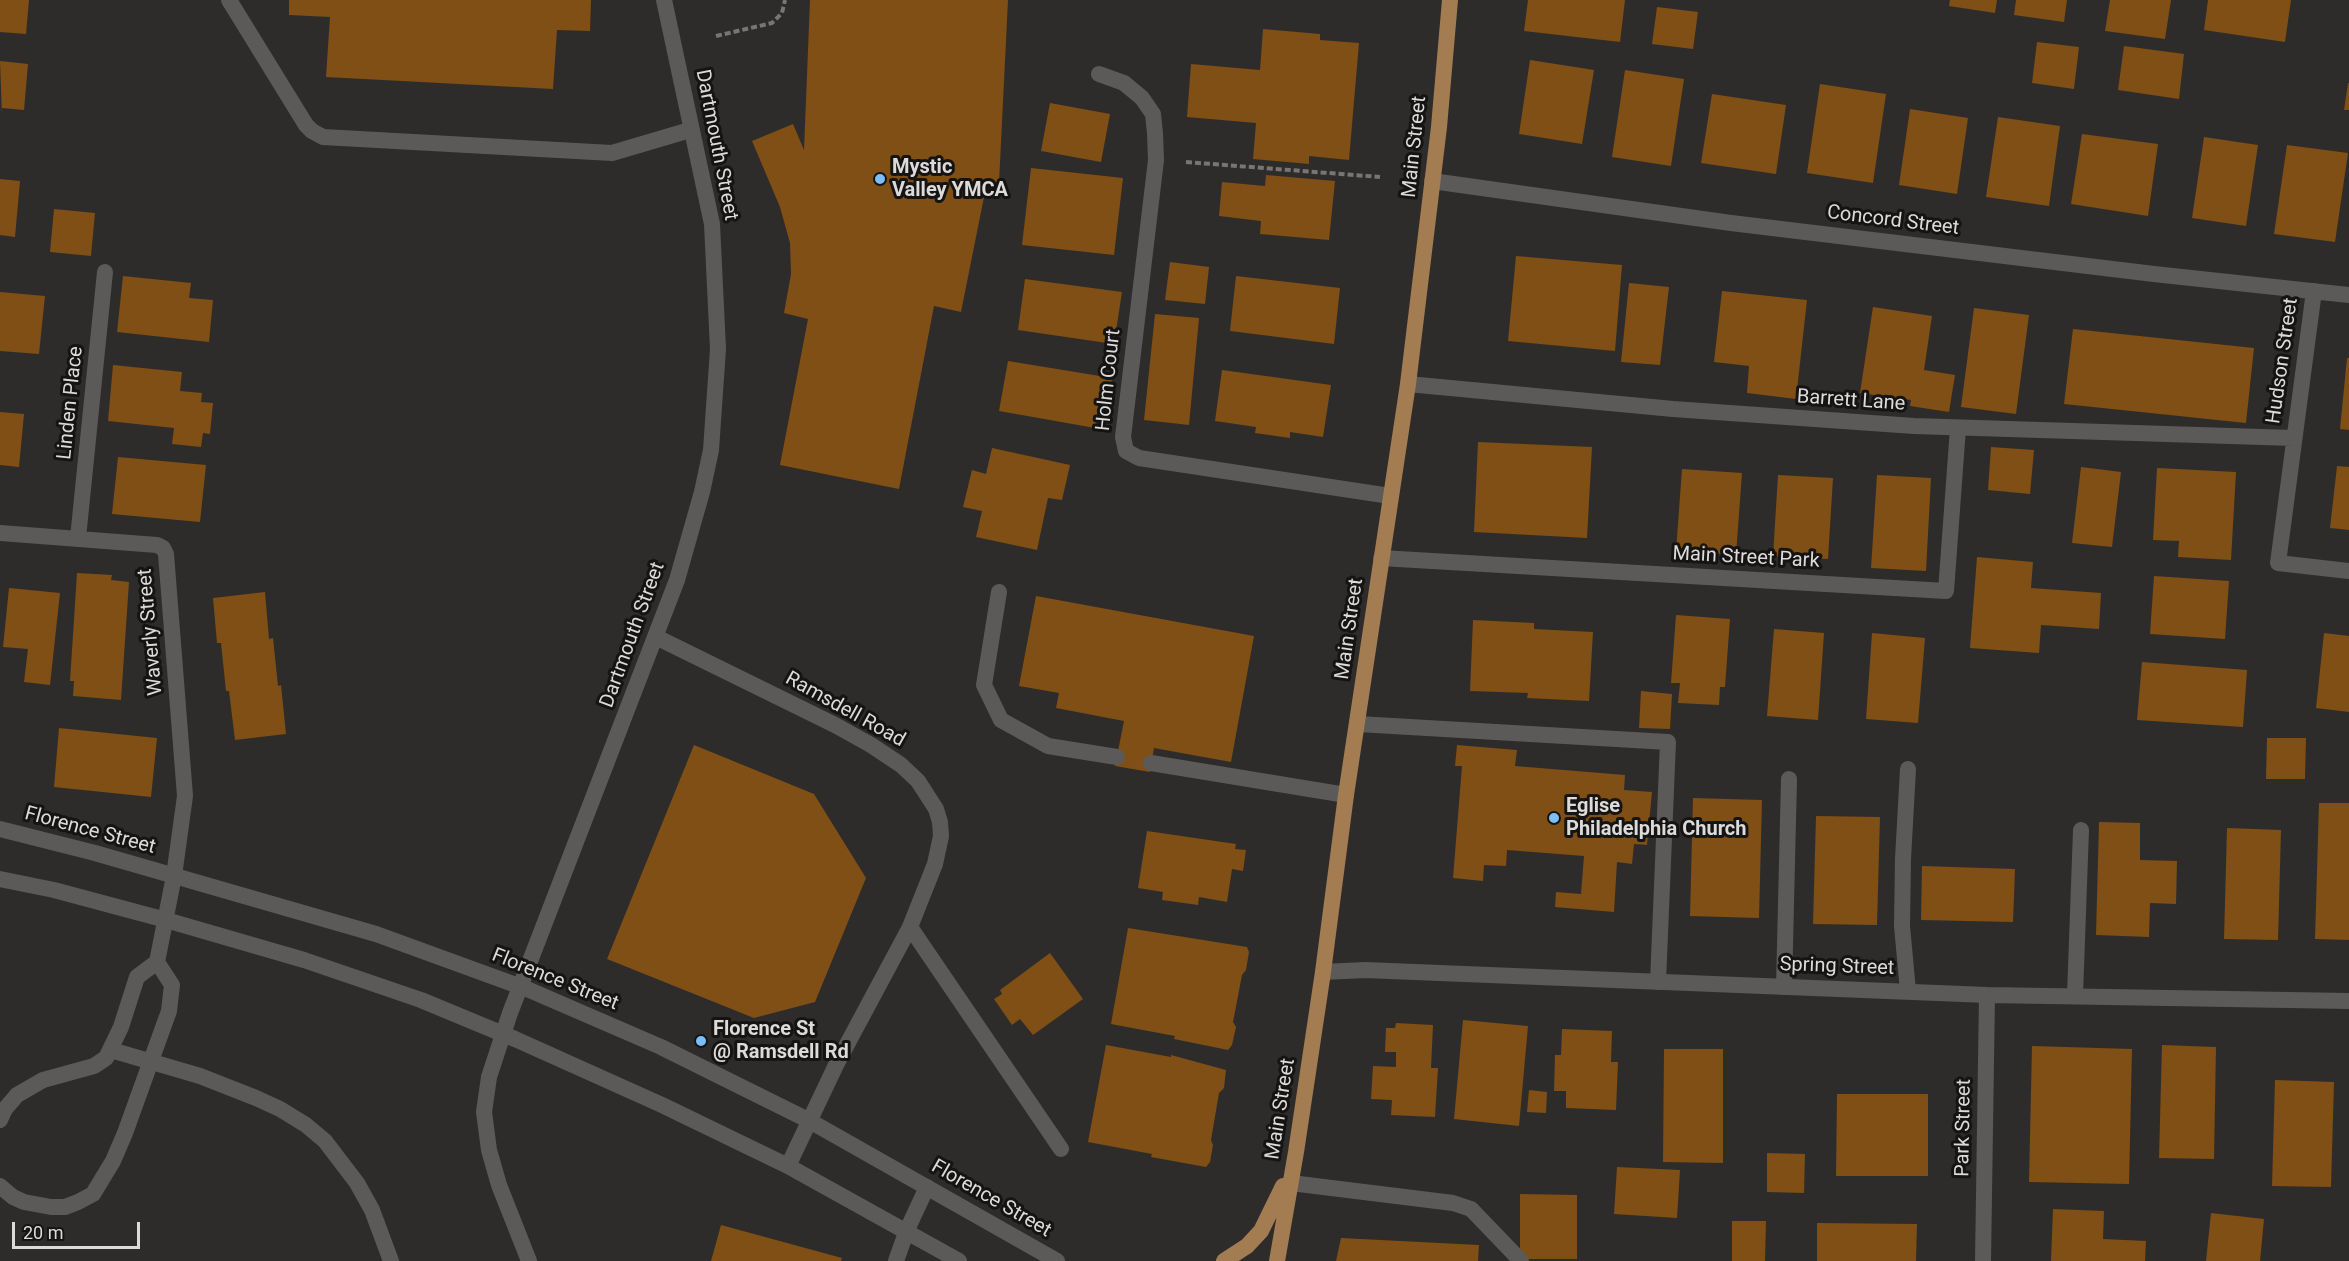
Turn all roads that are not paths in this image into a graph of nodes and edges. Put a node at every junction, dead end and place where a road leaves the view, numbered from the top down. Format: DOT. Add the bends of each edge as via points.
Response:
graph roads {
  1 [pos="229,0"];
  2 [pos="664,0"];
  3 [pos="1450,0"];
  4 [pos="1100,74"];
  5 [pos="690,130"];
  6 [pos="1432,181"];
  7 [pos="105,272"];
  8 [pos="2314,291"];
  9 [pos="2349,295"];
  10 [pos="1407,384"];
  11 [pos="1958,428"];
  12 [pos="2293,438"];
  13 [pos="1390,496"];
  14 [pos="0,534"];
  15 [pos="78,538"];
  16 [pos="1381,558"];
  17 [pos="2349,571"];
  18 [pos="999,592"];
  19 [pos="656,638"];
  20 [pos="1358,724"];
  21 [pos="1117,757"];
  22 [pos="1151,763"];
  23 [pos="1908,769"];
  24 [pos="1789,779"];
  25 [pos="1346,795"];
  26 [pos="0,829"];
  27 [pos="2080,830"];
  28 [pos="174,876"];
  29 [pos="0,879"];
  30 [pos="166,920"];
  31 [pos="910,927"];
  32 [pos="158,963"];
  33 [pos="1323,972"];
  34 [pos="1658,982"];
  35 [pos="1784,987"];
  36 [pos="1908,991"];
  37 [pos="1987,995"];
  38 [pos="2075,995"];
  39 [pos="2349,1001"];
  40 [pos="111,1050"];
  41 [pos="151,1061"];
  42 [pos="0,1120"];
  43 [pos="808,1120"];
  44 [pos="1061,1149"];
  45 [pos="1296,1152"];
  46 [pos="788,1166"];
  47 [pos="1290,1183"];
  48 [pos="0,1186"];
  49 [pos="927,1187"];
  50 [pos="907,1230"];
  51 [pos="391,1261"];
  52 [pos="529,1261"];
  53 [pos="896,1261"];
  54 [pos="959,1261"];
  55 [pos="1057,1261"];
  56 [pos="1224,1261"];
  57 [pos="1277,1261"];
  58 [pos="1521,1261"];
  59 [pos="1983,1261"];
  1 -- 5 [label="street" via="306,125 323,137 612,153"];
  2 -- 5 [label="street, Dartmouth Street"];
  3 -- 6 [label="main road, Main Street"];
  4 -- 13 [label="street, Holm Court" via="1124,83 1153,114 1156,159 1123,437 1126,451 1139,458"];
  5 -- 19 [label="street, Dartmouth Street" via="712,224 718,349 716,399 702,492"];
  6 -- 8 [label="street, Concord Street" via="1731,223"];
  6 -- 10 [label="main road, Main Street"];
  7 -- 15 [label="street, Linden Place"];
  8 -- 9 [label="street, Concord Street"];
  8 -- 12 [label="street, Hudson Street"];
  10 -- 11 [label="street, Barrett Lane" via="1672,409"];
  10 -- 13 [label="main road, Main Street"];
  11 -- 12 [label="street, Barrett Lane"];
  11 -- 16 [label="street, Main Street Park" via="1946,591"];
  12 -- 17 [label="street, Hudson Street" via="2278,563"];
  13 -- 16 [label="main road, Main Street"];
  14 -- 15 [label="street, Waverly Street"];
  15 -- 28 [label="street, Waverly Street" via="157,546 166,554 185,795"];
  16 -- 20 [label="main road, Main Street"];
  18 -- 21 [label="street" via="984,685 1001,720 1048,746"];
  19 -- 31 [label="street, Ramsdell Road" via="844,730 901,765 918,781 936,809 941,836 928,885"];
  19 -- 52 [label="street, Dartmouth Street" via="510,1013 489,1077 484,1112 489,1150"];
  20 -- 25 [label="main road, Main Street"];
  20 -- 34 [label="street" via="1668,742"];
  22 -- 25 [label="street"];
  23 -- 36 [label="street" via="1902,926"];
  24 -- 35 [label="street"];
  25 -- 33 [label="main road, Main Street"];
  26 -- 28 [label="street, Florence Street"];
  27 -- 38 [label="street"];
  28 -- 30 [label="street, Waverly Street"];
  28 -- 43 [label="street, Florence Street" via="376,934 527,989 661,1047"];
  29 -- 30 [label="street"];
  30 -- 32 [label="street, Waverly Street"];
  30 -- 46 [label="street" via="304,960 421,1000 593,1073"];
  31 -- 43 [label="street, Ramsdell Road"];
  31 -- 44 [label="street"];
  32 -- 40 [label="street" via="137,977"];
  32 -- 41 [label="street" via="172,985 169,1011"];
  33 -- 34 [label="street, Spring Street" via="1365,970"];
  33 -- 45 [label="main road, Main Street"];
  34 -- 35 [label="street, Spring Street"];
  35 -- 36 [label="street, Spring Street"];
  36 -- 37 [label="street, Spring Street"];
  37 -- 38 [label="street, Spring Street"];
  37 -- 59 [label="street, Park Street"];
  38 -- 39 [label="street, Spring Street"];
  40 -- 41 [label="street"];
  40 -- 42 [label="street" via="94,1066 43,1080 17,1095"];
  41 -- 48 [label="street" via="113,1161 93,1194 78,1203 51,1207 24,1202"];
  41 -- 51 [label="street" via="256,1098 306,1125 325,1141 357,1183"];
  43 -- 46 [label="street, Ramsdell Road"];
  43 -- 49 [label="street, Florence Street"];
  45 -- 47 [label="main road, Main Street"];
  45 -- 56 [label="main road" via="1281,1194 1261,1231"];
  46 -- 50 [label="street"];
  47 -- 57 [label="main road, Main Street"];
  47 -- 58 [label="street" via="1453,1203 1472,1209"];
  49 -- 50 [label="street"];
  49 -- 55 [label="street, Florence Street"];
  50 -- 53 [label="street"];
  50 -- 54 [label="street"];
}
